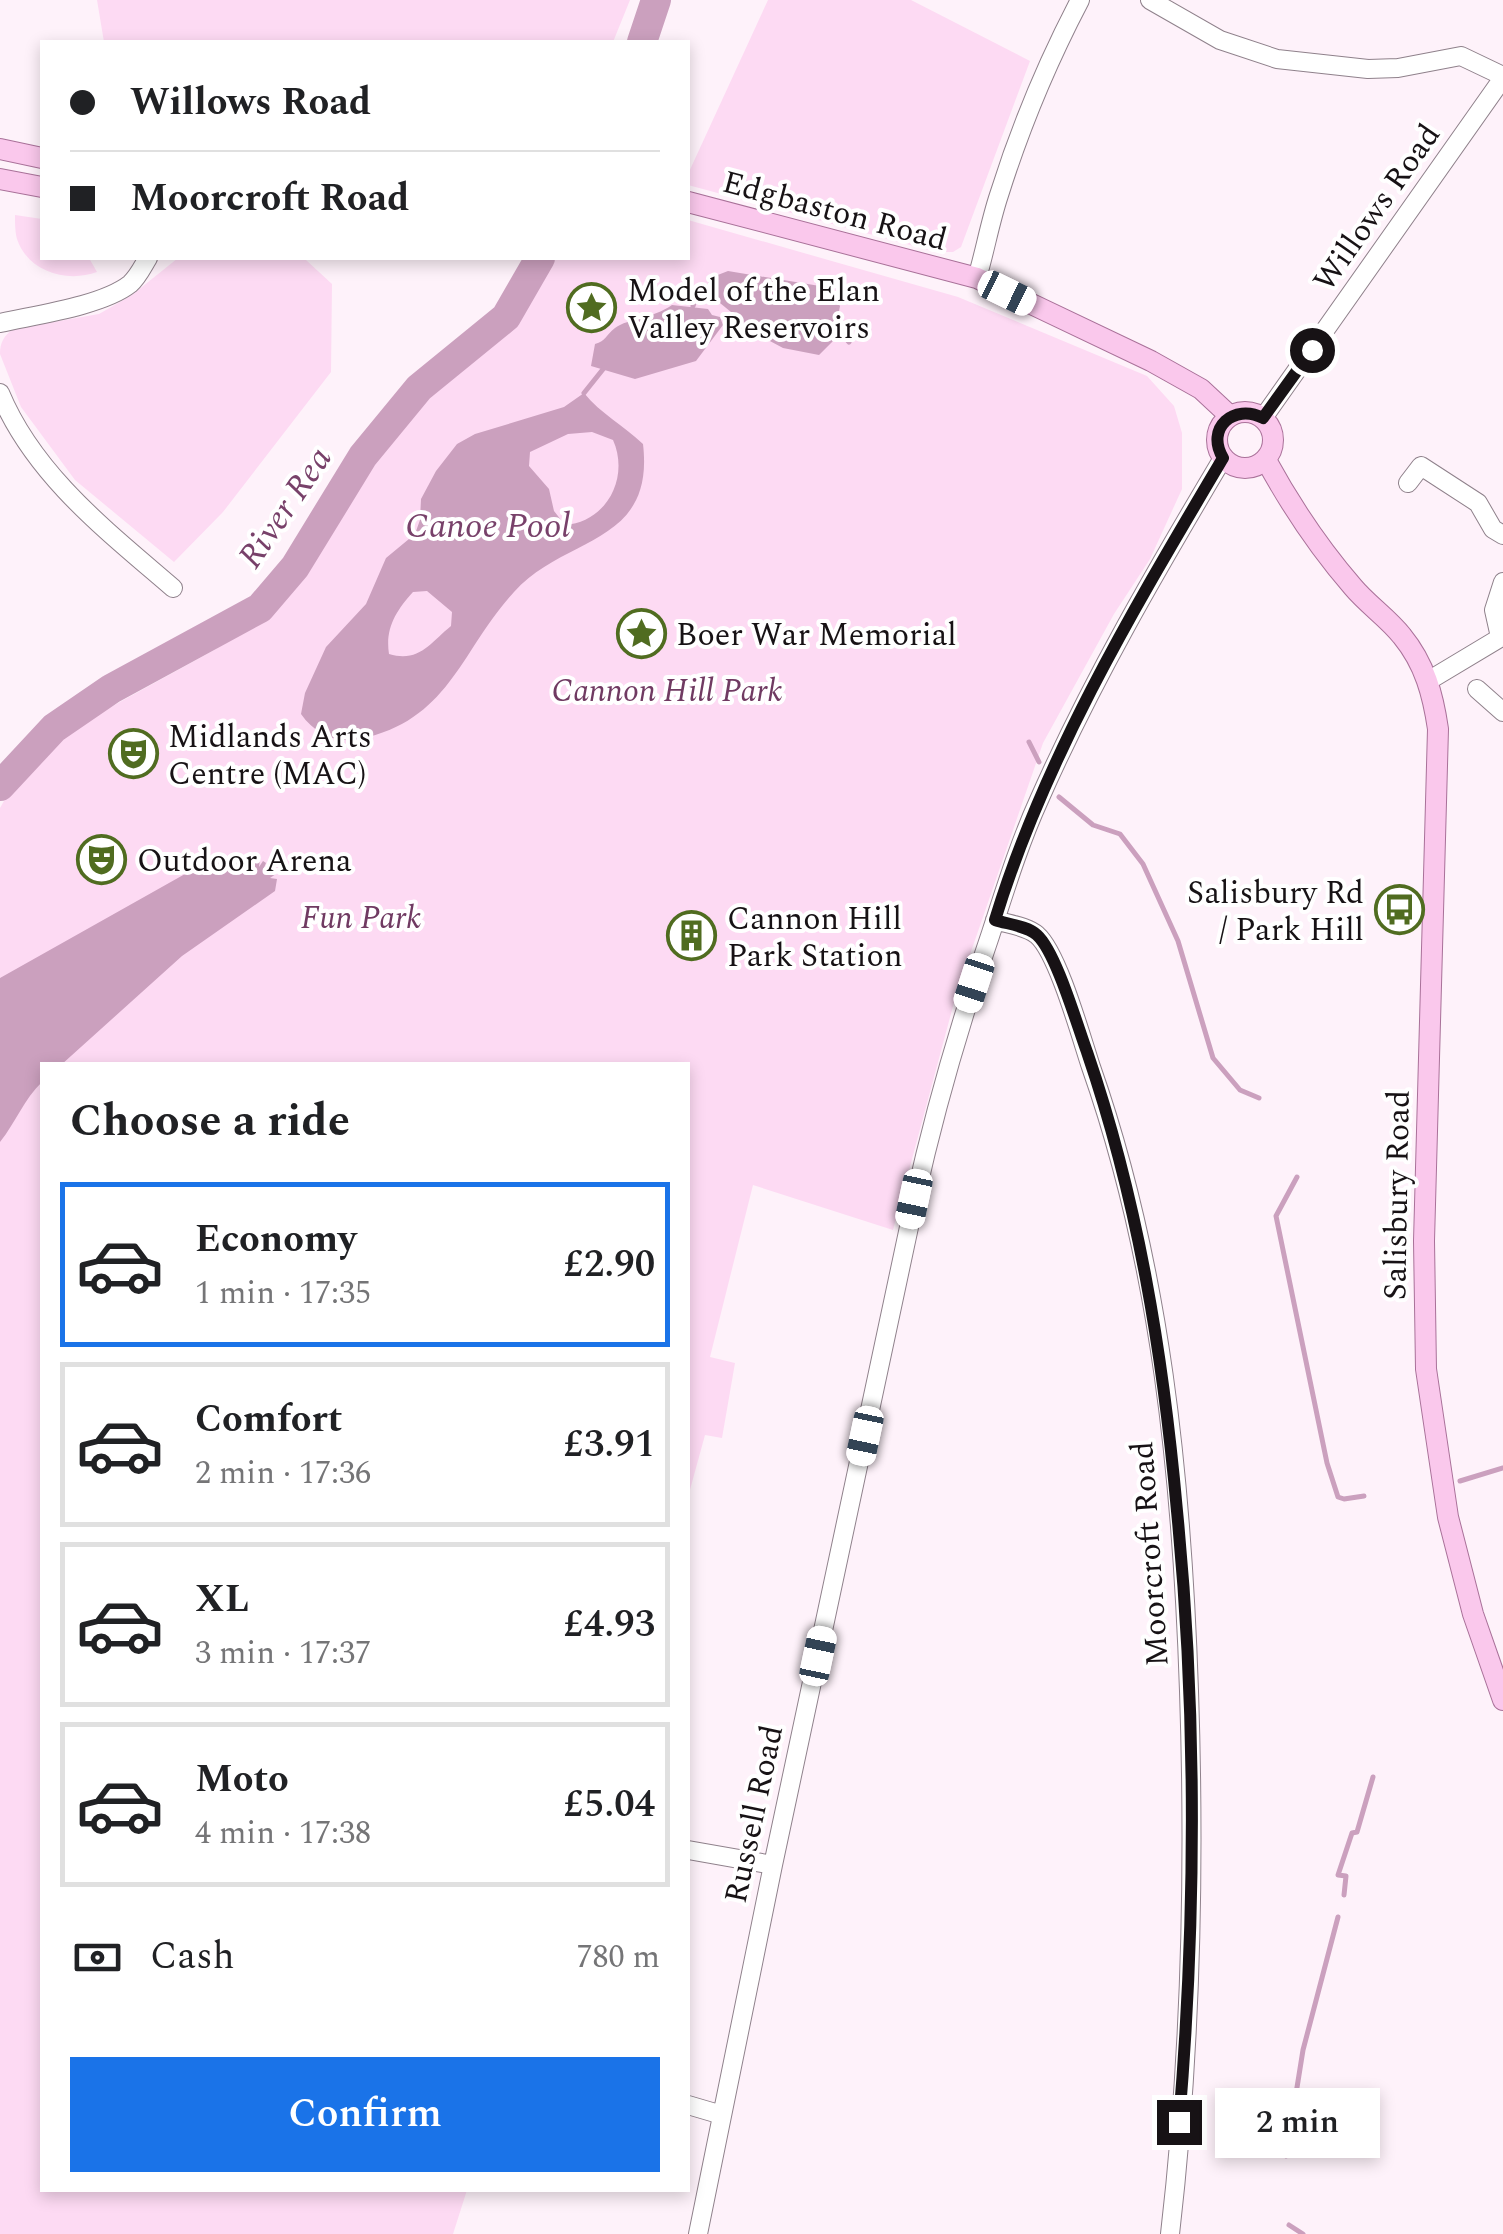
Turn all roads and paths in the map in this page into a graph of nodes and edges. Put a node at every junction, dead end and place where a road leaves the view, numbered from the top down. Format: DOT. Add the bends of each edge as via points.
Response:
graph roads {
  1 [pos="1080,0"];
  2 [pos="1150,0"];
  3 [pos="1503,77"];
  4 [pos="0,149"];
  5 [pos="40,158"];
  6 [pos="0,179"];
  7 [pos="40,187"];
  8 [pos="690,203"];
  9 [pos="147,260"];
  10 [pos="977,278"];
  11 [pos="0,323"];
  12 [pos="0,393"];
  13 [pos="1230,416"];
  14 [pos="1263,418"];
  15 [pos="1223,458"];
  16 [pos="1266,460"];
  17 [pos="1408,483"];
  18 [pos="1503,536"];
  19 [pos="1503,582"];
  20 [pos="172,588"];
  21 [pos="1501,636"];
  22 [pos="1428,681"];
  23 [pos="1477,688"];
  24 [pos="1503,712"];
  25 [pos="995,920"];
  26 [pos="1503,1700"];
  27 [pos="690,1850"];
  28 [pos="772,1864"];
  29 [pos="690,2107"];
  30 [pos="722,2115"];
  31 [pos="698,2234"];
  32 [pos="1170,2234"];
  1 -- 10 [label="street" via="1024,123"];
  2 -- 3 [label="street" via="1220,40 1277,60 1368,69 1461,56"];
  3 -- 14 [label="street, Willows Road"];
  4 -- 5 [label="main road"];
  6 -- 7 [label="main road"];
  8 -- 10 [label="main road, Edgbaston Road"];
  9 -- 11 [label="street" via="131,283 116,291"];
  10 -- 13 [label="main road, Edgbaston Road" via="1151,361 1201,389"];
  12 -- 20 [label="street" via="12,422 55,482"];
  13 -- 14 [label="main road"];
  13 -- 15 [label="main road" via="1216,442"];
  14 -- 16 [label="main road" via="1274,441"];
  15 -- 16 [label="main road" via="1238,468"];
  15 -- 25 [label="street, Russell Road" via="1055,767"];
  16 -- 22 [label="main road" via="1354,589 1402,635"];
  17 -- 18 [label="street" via="1421,466 1478,503"];
  19 -- 21 [label="street" via="1494,610"];
  21 -- 22 [label="street"];
  22 -- 26 [label="main road, Salisbury Road" via="1438,729 1426,1369 1448,1518"];
  23 -- 24 [label="street"];
  25 -- 28 [label="street, Russell Road" via="935,1109"];
  25 -- 32 [label="street, Moorcroft Road" via="1035,932 1048,948 1080,1035 1135,1219 1165,1389 1186,1601 1192,1780 1184,2057"];
  27 -- 28 [label="street"];
  28 -- 30 [label="street, Russell Road"];
  29 -- 30 [label="street"];
  30 -- 31 [label="street, Russell Road"];
}
